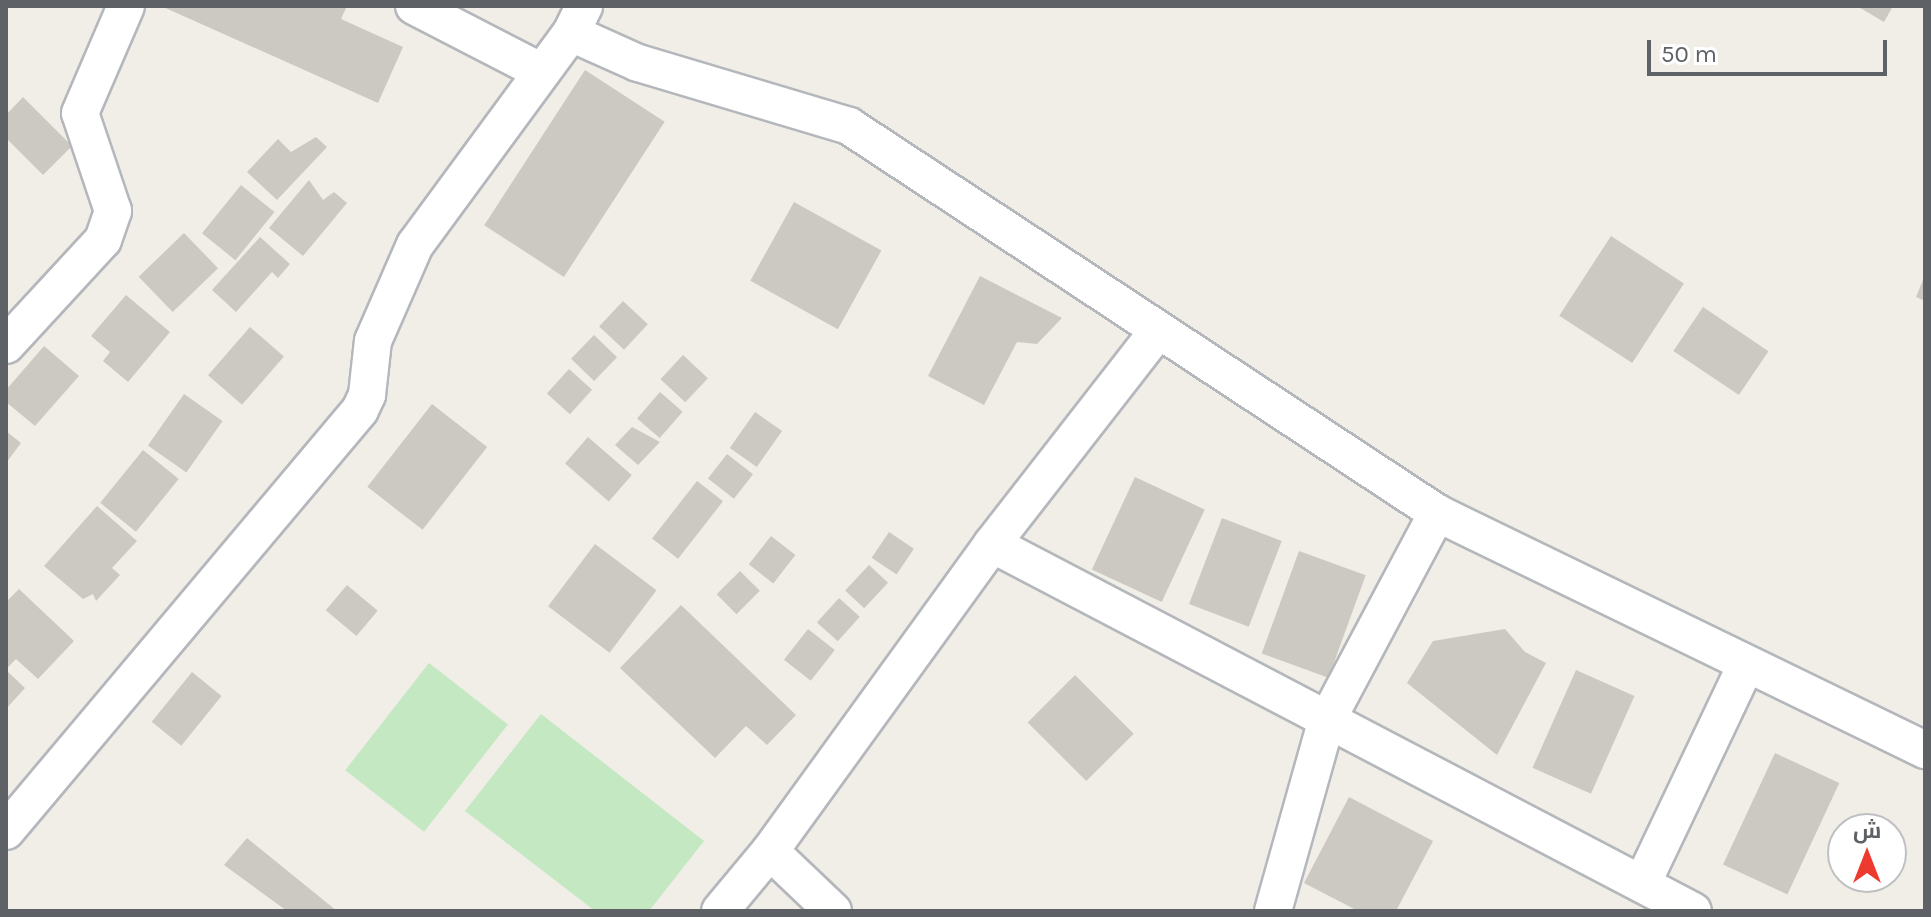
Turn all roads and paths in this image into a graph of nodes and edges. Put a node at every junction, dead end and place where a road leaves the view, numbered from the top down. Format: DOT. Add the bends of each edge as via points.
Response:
graph roads {
  1 [pos="126,6"];
  2 [pos="414,6"];
  3 [pos="577,19"];
  4 [pos="542,72"];
  5 [pos="1157,332"];
  6 [pos="6,345"];
  7 [pos="1437,513"];
  8 [pos="992,544"];
  9 [pos="1746,665"];
  10 [pos="1326,722"];
  11 [pos="1925,750"];
  12 [pos="6,831"];
  13 [pos="770,851"];
  14 [pos="1642,884"];
  15 [pos="720,911"];
  16 [pos="833,911"];
  17 [pos="1273,911"];
  18 [pos="1693,911"];
  1 -- 6 [label="street" via="80,113 113,211 103,240"];
  2 -- 4 [label="street"];
  3 -- 4 [label="street"];
  3 -- 5 [label="street" via="638,63 849,126"];
  4 -- 12 [label="street" via="415,245 373,341 367,395 360,410"];
  5 -- 7 [label="street"];
  5 -- 8 [label="street"];
  7 -- 9 [label="street"];
  7 -- 10 [label="street"];
  8 -- 10 [label="street"];
  8 -- 13 [label="street"];
  9 -- 11 [label="street"];
  9 -- 14 [label="street"];
  10 -- 14 [label="street"];
  10 -- 17 [label="street"];
  13 -- 15 [label="street"];
  13 -- 16 [label="street"];
  14 -- 18 [label="street"];
}
